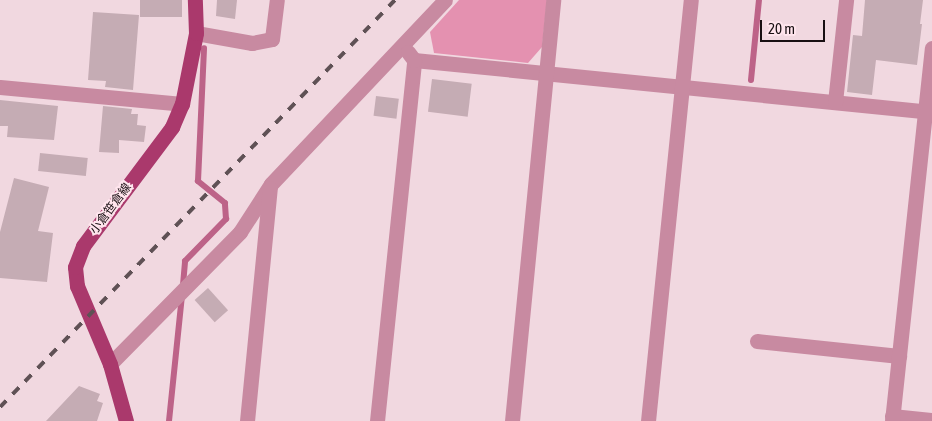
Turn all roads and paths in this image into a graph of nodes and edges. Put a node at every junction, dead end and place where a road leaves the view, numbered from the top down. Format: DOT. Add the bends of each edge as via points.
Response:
graph roads {
  1 [pos="195,0"];
  2 [pos="277,0"];
  3 [pos="445,0"];
  4 [pos="553,0"];
  5 [pos="691,0"];
  6 [pos="846,0"];
  7 [pos="196,34"];
  8 [pos="402,45"];
  9 [pos="932,48"];
  10 [pos="414,60"];
  11 [pos="547,74"];
  12 [pos="683,86"];
  13 [pos="0,87"];
  14 [pos="835,102"];
  15 [pos="182,104"];
  16 [pos="928,112"];
  17 [pos="271,184"];
  18 [pos="757,342"];
  19 [pos="899,356"];
  20 [pos="110,364"];
  21 [pos="892,418"];
  22 [pos="932,420"];
  23 [pos="126,421"];
  24 [pos="248,421"];
  25 [pos="377,421"];
  26 [pos="512,421"];
  27 [pos="648,421"];
  1 -- 7 [label="main road, 小倉笹倉線"];
  2 -- 7 [label="street" via="272,38 252,43"];
  3 -- 8 [label="street"];
  4 -- 11 [label="street"];
  5 -- 12 [label="street"];
  6 -- 14 [label="street"];
  7 -- 15 [label="main road, 小倉笹倉線"];
  8 -- 10 [label="street"];
  8 -- 17 [label="street"];
  9 -- 16 [label="street"];
  10 -- 11 [label="street"];
  10 -- 25 [label="street"];
  11 -- 12 [label="street"];
  11 -- 26 [label="street"];
  12 -- 14 [label="street"];
  12 -- 27 [label="street"];
  13 -- 15 [label="street"];
  14 -- 16 [label="street"];
  15 -- 20 [label="main road, 小倉笹倉線" via="172,127 83,246 75,267 77,286"];
  16 -- 19 [label="street"];
  17 -- 20 [label="street" via="240,232"];
  17 -- 24 [label="street"];
  18 -- 19 [label="street"];
  19 -- 21 [label="street"];
  20 -- 23 [label="main road, 小倉笹倉線"];
  21 -- 22 [label="street"];
}
